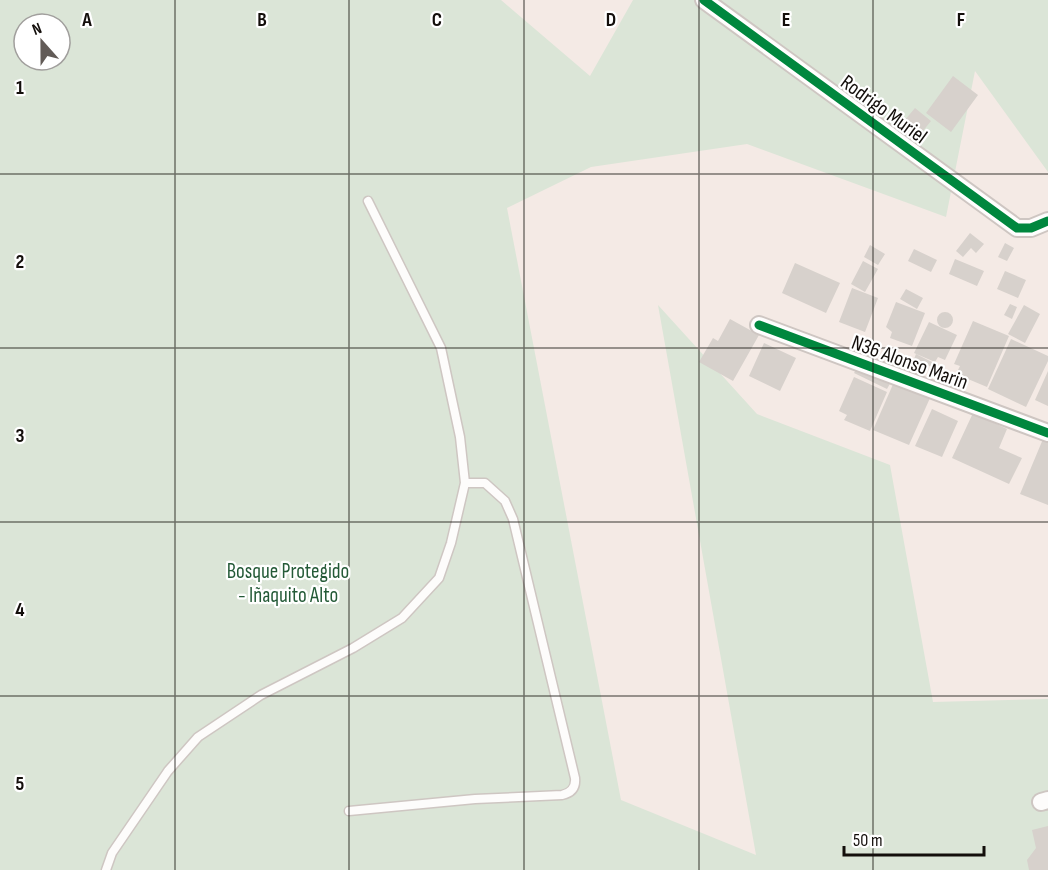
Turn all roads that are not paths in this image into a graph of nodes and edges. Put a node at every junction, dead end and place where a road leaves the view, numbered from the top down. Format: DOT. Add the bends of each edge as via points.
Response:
graph roads {
  1 [pos="704,0"];
  2 [pos="368,201"];
  3 [pos="1048,221"];
  4 [pos="759,325"];
  5 [pos="1048,433"];
  6 [pos="465,483"];
  7 [pos="349,811"];
  8 [pos="106,870"];
  1 -- 3 [label="street, Rodrigo Muriel" via="1017,228 1031,228"];
  2 -- 6 [label="lane" via="441,348 460,437"];
  4 -- 5 [label="street, N36 Alonso Marin"];
  6 -- 7 [label="lane" via="485,483 505,501 513,519 574,786 562,795"];
  6 -- 8 [label="lane" via="439,578 402,618 261,696 198,737 168,771 112,854"];
}
